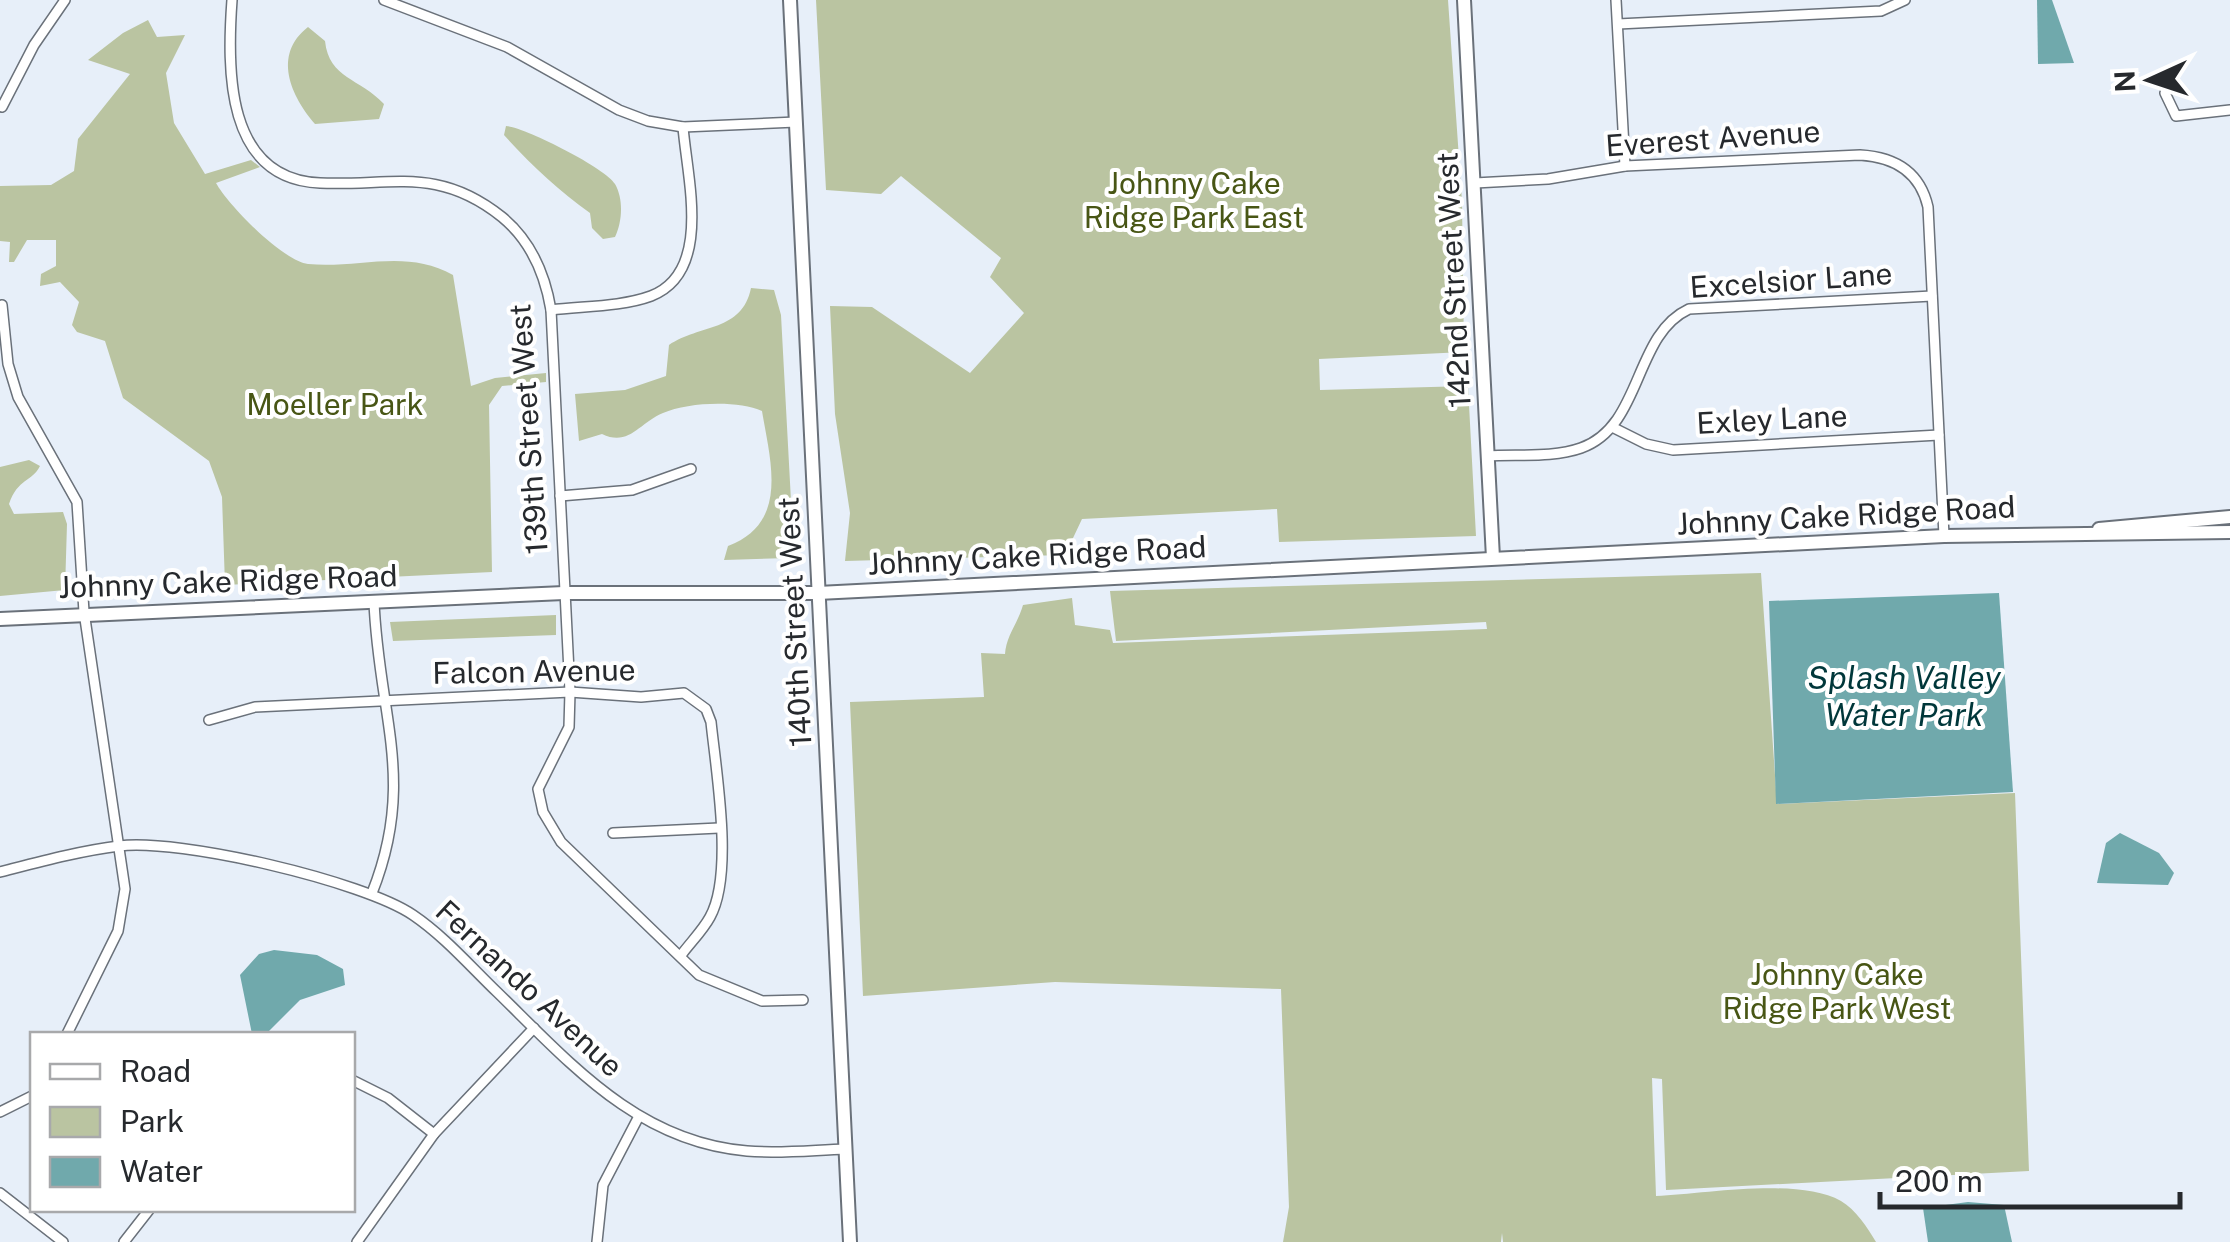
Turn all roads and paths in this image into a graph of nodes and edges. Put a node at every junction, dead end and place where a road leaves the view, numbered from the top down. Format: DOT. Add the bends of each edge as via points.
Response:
graph roads {
  1 [pos="65,0"];
  2 [pos="232,0"];
  3 [pos="384,0"];
  4 [pos="790,0"];
  5 [pos="1464,0"];
  6 [pos="1616,0"];
  7 [pos="1905,0"];
  8 [pos="1618,24"];
  9 [pos="2165,92"];
  10 [pos="2,106"];
  11 [pos="2230,110"];
  12 [pos="796,122"];
  13 [pos="683,127"];
  14 [pos="1625,166"];
  15 [pos="1475,183"];
  16 [pos="1932,296"];
  17 [pos="2,304"];
  18 [pos="551,310"];
  19 [pos="1612,427"];
  20 [pos="1939,435"];
  21 [pos="1488,456"];
  22 [pos="692,470"];
  23 [pos="560,496"];
  24 [pos="2230,516"];
  25 [pos="2077,532"];
  26 [pos="2230,532"];
  27 [pos="1944,536"];
  28 [pos="1492,558"];
  29 [pos="818,593"];
  30 [pos="564,594"];
  31 [pos="374,601"];
  32 [pos="84,612"];
  33 [pos="0,619"];
  34 [pos="570,692"];
  35 [pos="384,701"];
  36 [pos="209,720"];
  37 [pos="719,828"];
  38 [pos="613,833"];
  39 [pos="121,845"];
  40 [pos="0,872"];
  41 [pos="372,893"];
  42 [pos="682,954"];
  43 [pos="803,1000"];
  44 [pos="534,1028"];
  45 [pos="68,1032"];
  46 [pos="355,1082"];
  47 [pos="30,1097"];
  48 [pos="0,1112"];
  49 [pos="638,1118"];
  50 [pos="434,1134"];
  51 [pos="846,1149"];
  52 [pos="0,1194"];
  53 [pos="147,1212"];
  54 [pos="62,1242"];
  55 [pos="124,1242"];
  56 [pos="357,1242"];
  57 [pos="596,1242"];
  58 [pos="850,1242"];
  1 -- 10 [label="street"];
  2 -- 18 [label="street, 139th Street West" via="234,110 257,154 300,180 420,180 463,191 523,238"];
  3 -- 13 [label="street" via="522,54 633,116"];
  4 -- 12 [label="street, 140th Street West"];
  5 -- 15 [label="street, 142nd Street West"];
  6 -- 8 [label="street"];
  7 -- 8 [label="street" via="1881,11"];
  8 -- 14 [label="street"];
  9 -- 11 [label="street" via="2176,116"];
  12 -- 13 [label="street"];
  12 -- 29 [label="street, 140th Street West"];
  13 -- 18 [label="street" via="690,238 679,275 642,298"];
  14 -- 15 [label="street, Everest Avenue"];
  14 -- 16 [label="street, Everest Avenue" via="1870,155 1908,170 1928,207"];
  15 -- 21 [label="street, 142nd Street West"];
  16 -- 19 [label="street, Excelsior Lane" via="1683,312 1662,334"];
  16 -- 20 [label="street"];
  17 -- 32 [label="street" via="18,397 77,502"];
  18 -- 23 [label="street, 139th Street West"];
  19 -- 20 [label="street, Exley Lane" via="1674,450"];
  19 -- 21 [label="street" via="1572,451"];
  20 -- 27 [label="street"];
  21 -- 28 [label="street, 142nd Street West"];
  22 -- 23 [label="street" via="632,490"];
  23 -- 30 [label="street, 139th Street West"];
  24 -- 25 [label="street, Johnny Cake Ridge Road"];
  25 -- 26 [label="street, Johnny Cake Ridge Road"];
  25 -- 27 [label="street, Johnny Cake Ridge Road"];
  27 -- 28 [label="street, Johnny Cake Ridge Road"];
  28 -- 29 [label="street, Johnny Cake Ridge Road"];
  29 -- 30 [label="street, Johnny Cake Ridge Road"];
  29 -- 51 [label="street, 140th Street West"];
  30 -- 31 [label="street, Johnny Cake Ridge Road"];
  30 -- 34 [label="street, 139th Street West"];
  31 -- 32 [label="street, Johnny Cake Ridge Road"];
  31 -- 35 [label="street"];
  32 -- 33 [label="street, Johnny Cake Ridge Road"];
  32 -- 39 [label="street"];
  34 -- 35 [label="street, Falcon Avenue"];
  34 -- 37 [label="street, Falcon Avenue" via="684,693 706,709"];
  34 -- 42 [label="street, 139th Street West" via="569,728 538,789 543,812 561,842"];
  35 -- 36 [label="street, Falcon Avenue" via="256,707"];
  35 -- 41 [label="street" via="396,802"];
  37 -- 38 [label="street"];
  37 -- 42 [label="street" via="718,896"];
  39 -- 40 [label="street, Fernando Avenue"];
  39 -- 41 [label="street, Fernando Avenue" via="193,850"];
  39 -- 45 [label="street" via="125,889 118,931"];
  41 -- 44 [label="street, Fernando Avenue" via="426,925"];
  42 -- 43 [label="street, 139th Street West" via="699,975 724,989 762,1001"];
  44 -- 49 [label="street, Fernando Avenue"];
  44 -- 50 [label="street"];
  46 -- 50 [label="street"];
  47 -- 48 [label="street"];
  49 -- 51 [label="street, Fernando Avenue" via="726,1149"];
  49 -- 57 [label="street" via="603,1185"];
  50 -- 56 [label="street"];
  51 -- 58 [label="street, 140th Street West"];
  52 -- 54 [label="street"];
  53 -- 55 [label="street"];
}
